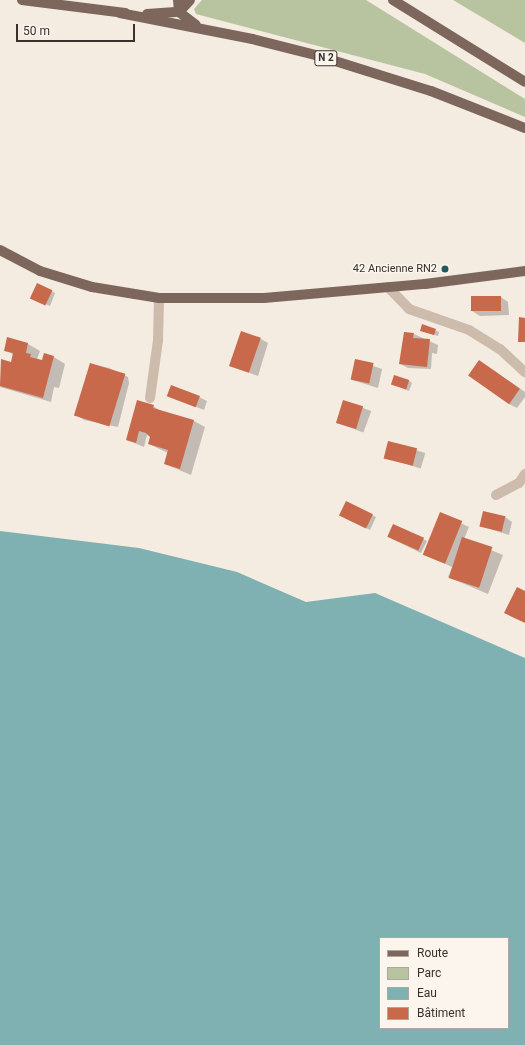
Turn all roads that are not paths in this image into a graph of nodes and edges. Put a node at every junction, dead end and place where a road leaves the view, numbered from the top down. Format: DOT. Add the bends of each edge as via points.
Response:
graph roads {
  1 [pos="22,0"];
  2 [pos="178,0"];
  3 [pos="190,0"];
  4 [pos="393,0"];
  5 [pos="179,12"];
  6 [pos="120,13"];
  7 [pos="204,29"];
  8 [pos="525,82"];
  9 [pos="525,128"];
  10 [pos="0,250"];
  11 [pos="525,270"];
  12 [pos="388,287"];
  13 [pos="159,298"];
  14 [pos="525,372"];
  15 [pos="150,398"];
  16 [pos="525,474"];
  17 [pos="496,495"];
  1 -- 6 [label="main road, N 2"];
  2 -- 5 [label="main road"];
  3 -- 5 [label="main road"];
  4 -- 8 [label="main road"];
  5 -- 6 [label="main road, N 2"];
  5 -- 7 [label="main road" via="188,21"];
  6 -- 7 [label="main road, N 2"];
  7 -- 9 [label="main road, N 2" via="375,73 431,91"];
  10 -- 13 [label="main road" via="40,271 92,287"];
  11 -- 12 [label="main road"];
  12 -- 13 [label="main road" via="264,298"];
  12 -- 14 [label="street" via="409,309 470,330 500,350"];
  13 -- 15 [label="street" via="158,340"];
  16 -- 17 [label="street" via="518,483"];
}
